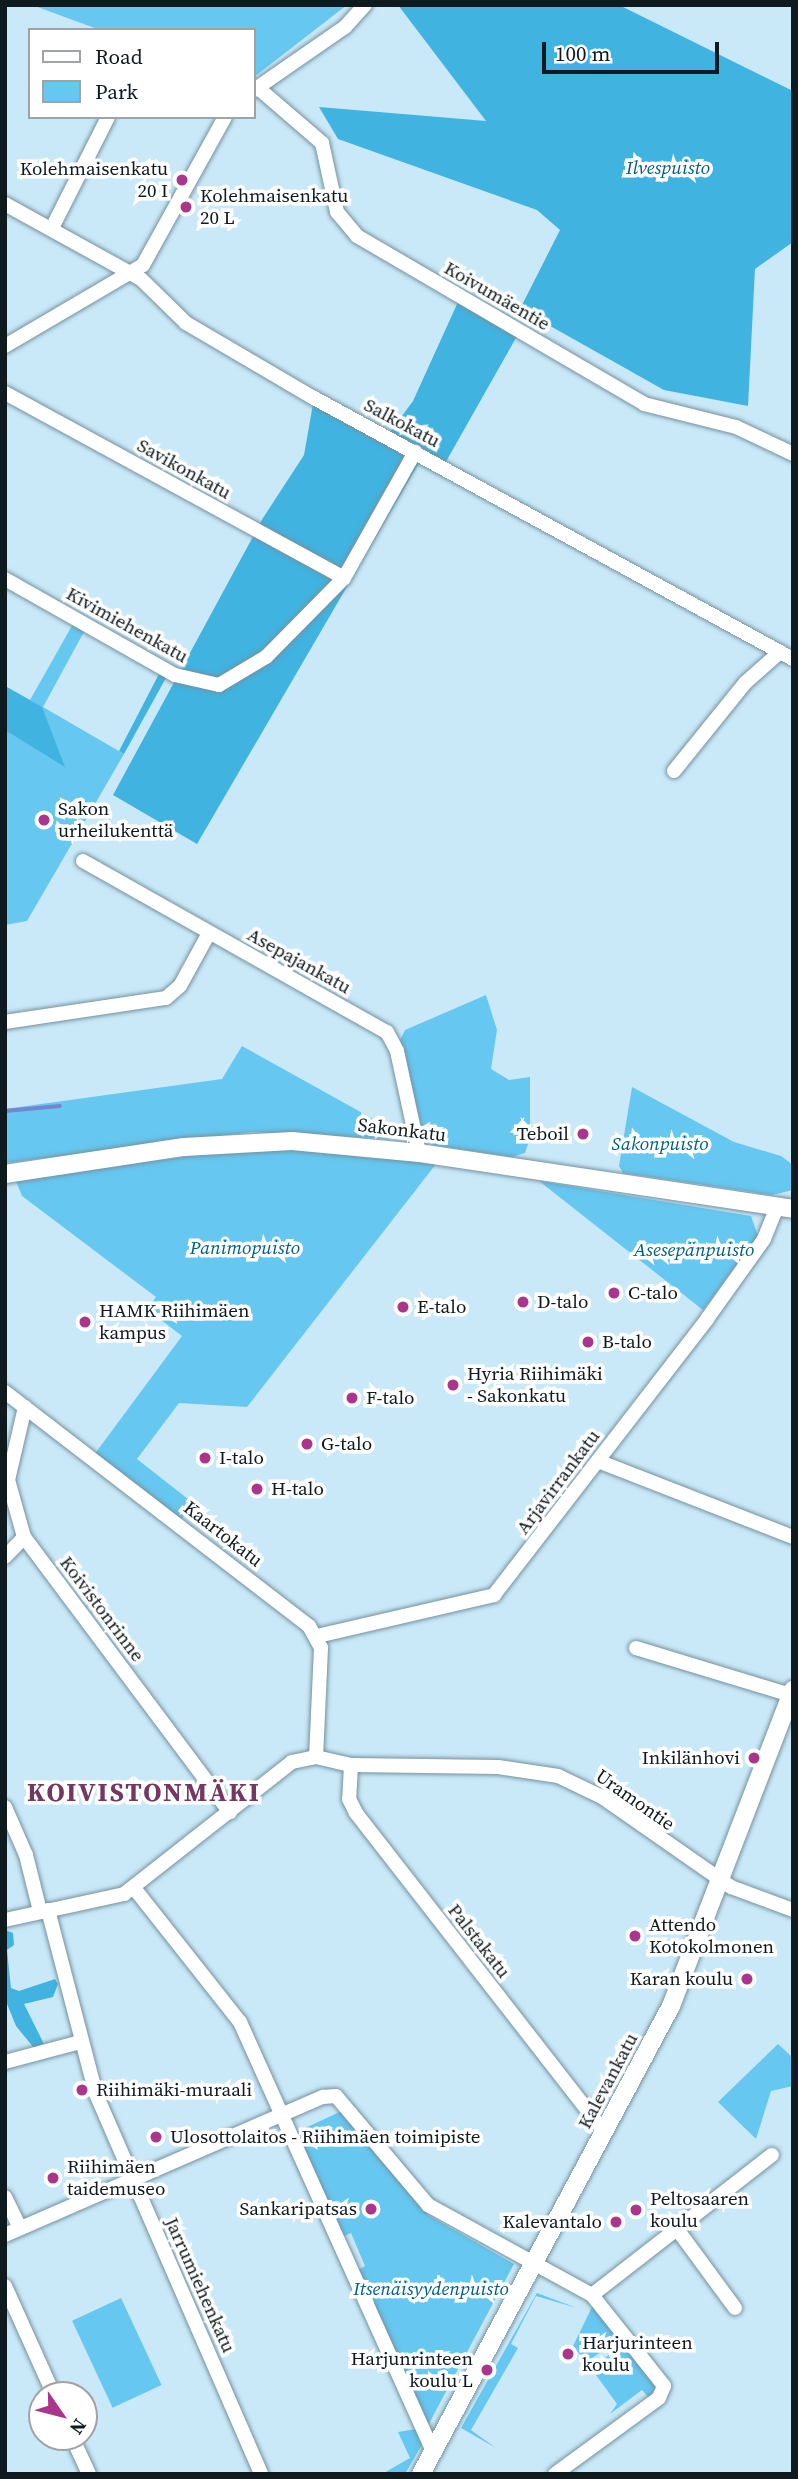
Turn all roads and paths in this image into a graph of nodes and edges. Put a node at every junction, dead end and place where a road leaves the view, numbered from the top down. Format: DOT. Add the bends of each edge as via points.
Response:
graph roads {
  1 [pos="365,5"];
  2 [pos="256,89"];
  3 [pos="107,119"];
  4 [pos="224,119"];
  5 [pos="5,204"];
  6 [pos="52,228"];
  7 [pos="133,274"];
  8 [pos="5,346"];
  9 [pos="5,393"];
  10 [pos="415,452"];
  11 [pos="793,454"];
  12 [pos="344,578"];
  13 [pos="5,579"];
  14 [pos="786,656"];
  15 [pos="674,771"];
  16 [pos="83,861"];
  17 [pos="209,933"];
  18 [pos="5,1022"];
  19 [pos="419,1153"];
  20 [pos="5,1174"];
  21 [pos="785,1208"];
  22 [pos="5,1392"];
  23 [pos="25,1407"];
  24 [pos="598,1461"];
  25 [pos="7,1488"];
  26 [pos="24,1537"];
  27 [pos="793,1537"];
  28 [pos="5,1557"];
  29 [pos="317,1636"];
  30 [pos="636,1648"];
  31 [pos="792,1692"];
  32 [pos="316,1757"];
  33 [pos="351,1765"];
  34 [pos="5,1807"];
  35 [pos="230,1812"];
  36 [pos="720,1881"];
  37 [pos="134,1888"];
  38 [pos="44,1910"];
  39 [pos="793,1910"];
  40 [pos="5,1920"];
  41 [pos="80,2042"];
  42 [pos="5,2062"];
  43 [pos="282,2115"];
  44 [pos="604,2132"];
  45 [pos="772,2155"];
  46 [pos="133,2179"];
  47 [pos="5,2197"];
  48 [pos="20,2228"];
  49 [pos="677,2229"];
  50 [pos="5,2235"];
  51 [pos="533,2264"];
  52 [pos="5,2286"];
  53 [pos="592,2295"];
  54 [pos="735,2308"];
  55 [pos="48,2381"];
  56 [pos="78,2451"];
  57 [pos="433,2451"];
  58 [pos="89,2474"];
  59 [pos="261,2474"];
  60 [pos="421,2474"];
  61 [pos="555,2474"];
  1 -- 2 [label="street" via="345,27"];
  2 -- 11 [label="street, Koivumäentie" via="318,137 337,212 357,236 644,404 736,427"];
  3 -- 6 [label="street"];
  4 -- 7 [label="street" via="153,249"];
  5 -- 6 [label="street, Salkokatu"];
  6 -- 7 [label="street, Salkokatu"];
  7 -- 8 [label="street"];
  7 -- 10 [label="street, Salkokatu" via="186,323"];
  9 -- 12 [label="street, Savikonkatu"];
  10 -- 12 [label="street, Kivimiehenkatu"];
  10 -- 14 [label="street, Salkokatu"];
  12 -- 13 [label="street, Kivimiehenkatu" via="266,657 219,685 175,675"];
  14 -- 15 [label="street" via="745,683"];
  16 -- 17 [label="street, Asepajankatu"];
  17 -- 18 [label="street" via="180,986 166,998"];
  17 -- 19 [label="street, Asepajankatu" via="387,1032 397,1051"];
  19 -- 20 [label="street, Sakonkatu" via="246,1142"];
  19 -- 21 [label="street, Sakonkatu"];
  21 -- 24 [label="street, Arjavirrankatu"];
  22 -- 23 [label="street, Kaartokatu"];
  23 -- 25 [label="street, Koivistonrinne"];
  23 -- 29 [label="street, Kaartokatu" via="300,1617"];
  24 -- 27 [label="street"];
  24 -- 29 [label="street, Arjavirrankatu" via="488,1599"];
  25 -- 26 [label="street, Koivistonrinne"];
  26 -- 28 [label="street"];
  26 -- 35 [label="street, Koivistonrinne"];
  29 -- 32 [label="street" via="321,1648"];
  30 -- 31 [label="street"];
  31 -- 36 [label="street, Kalevankatu"];
  32 -- 33 [label="street, Uramontie"];
  32 -- 35 [label="street" via="292,1762"];
  33 -- 36 [label="street, Uramontie" via="498,1767 558,1776 602,1797"];
  33 -- 44 [label="street, Palstakatu" via="349,1799 356,1813"];
  34 -- 38 [label="street, Jarrumiehenkatu"];
  35 -- 37 [label="street"];
  36 -- 39 [label="street, Uramontie"];
  36 -- 44 [label="street, Kalevankatu" via="671,2006"];
  37 -- 38 [label="street"];
  37 -- 43 [label="street" via="232,2009"];
  38 -- 40 [label="street"];
  38 -- 41 [label="street, Jarrumiehenkatu"];
  41 -- 42 [label="street"];
  41 -- 46 [label="street, Jarrumiehenkatu"];
  43 -- 46 [label="street"];
  43 -- 51 [label="street" via="336,2096 428,2206"];
  43 -- 57 [label="street"];
  44 -- 51 [label="street, Kalevankatu"];
  45 -- 49 [label="street"];
  46 -- 48 [label="street"];
  46 -- 59 [label="street, Jarrumiehenkatu"];
  47 -- 48 [label="street"];
  48 -- 50 [label="street"];
  49 -- 53 [label="street"];
  49 -- 54 [label="street"];
  51 -- 53 [label="street"];
  51 -- 57 [label="street, Kalevankatu"];
  52 -- 55 [label="street"];
  53 -- 61 [label="street" via="664,2390"];
  56 -- 58 [label="street"];
  57 -- 60 [label="street, Kalevankatu"];
}
